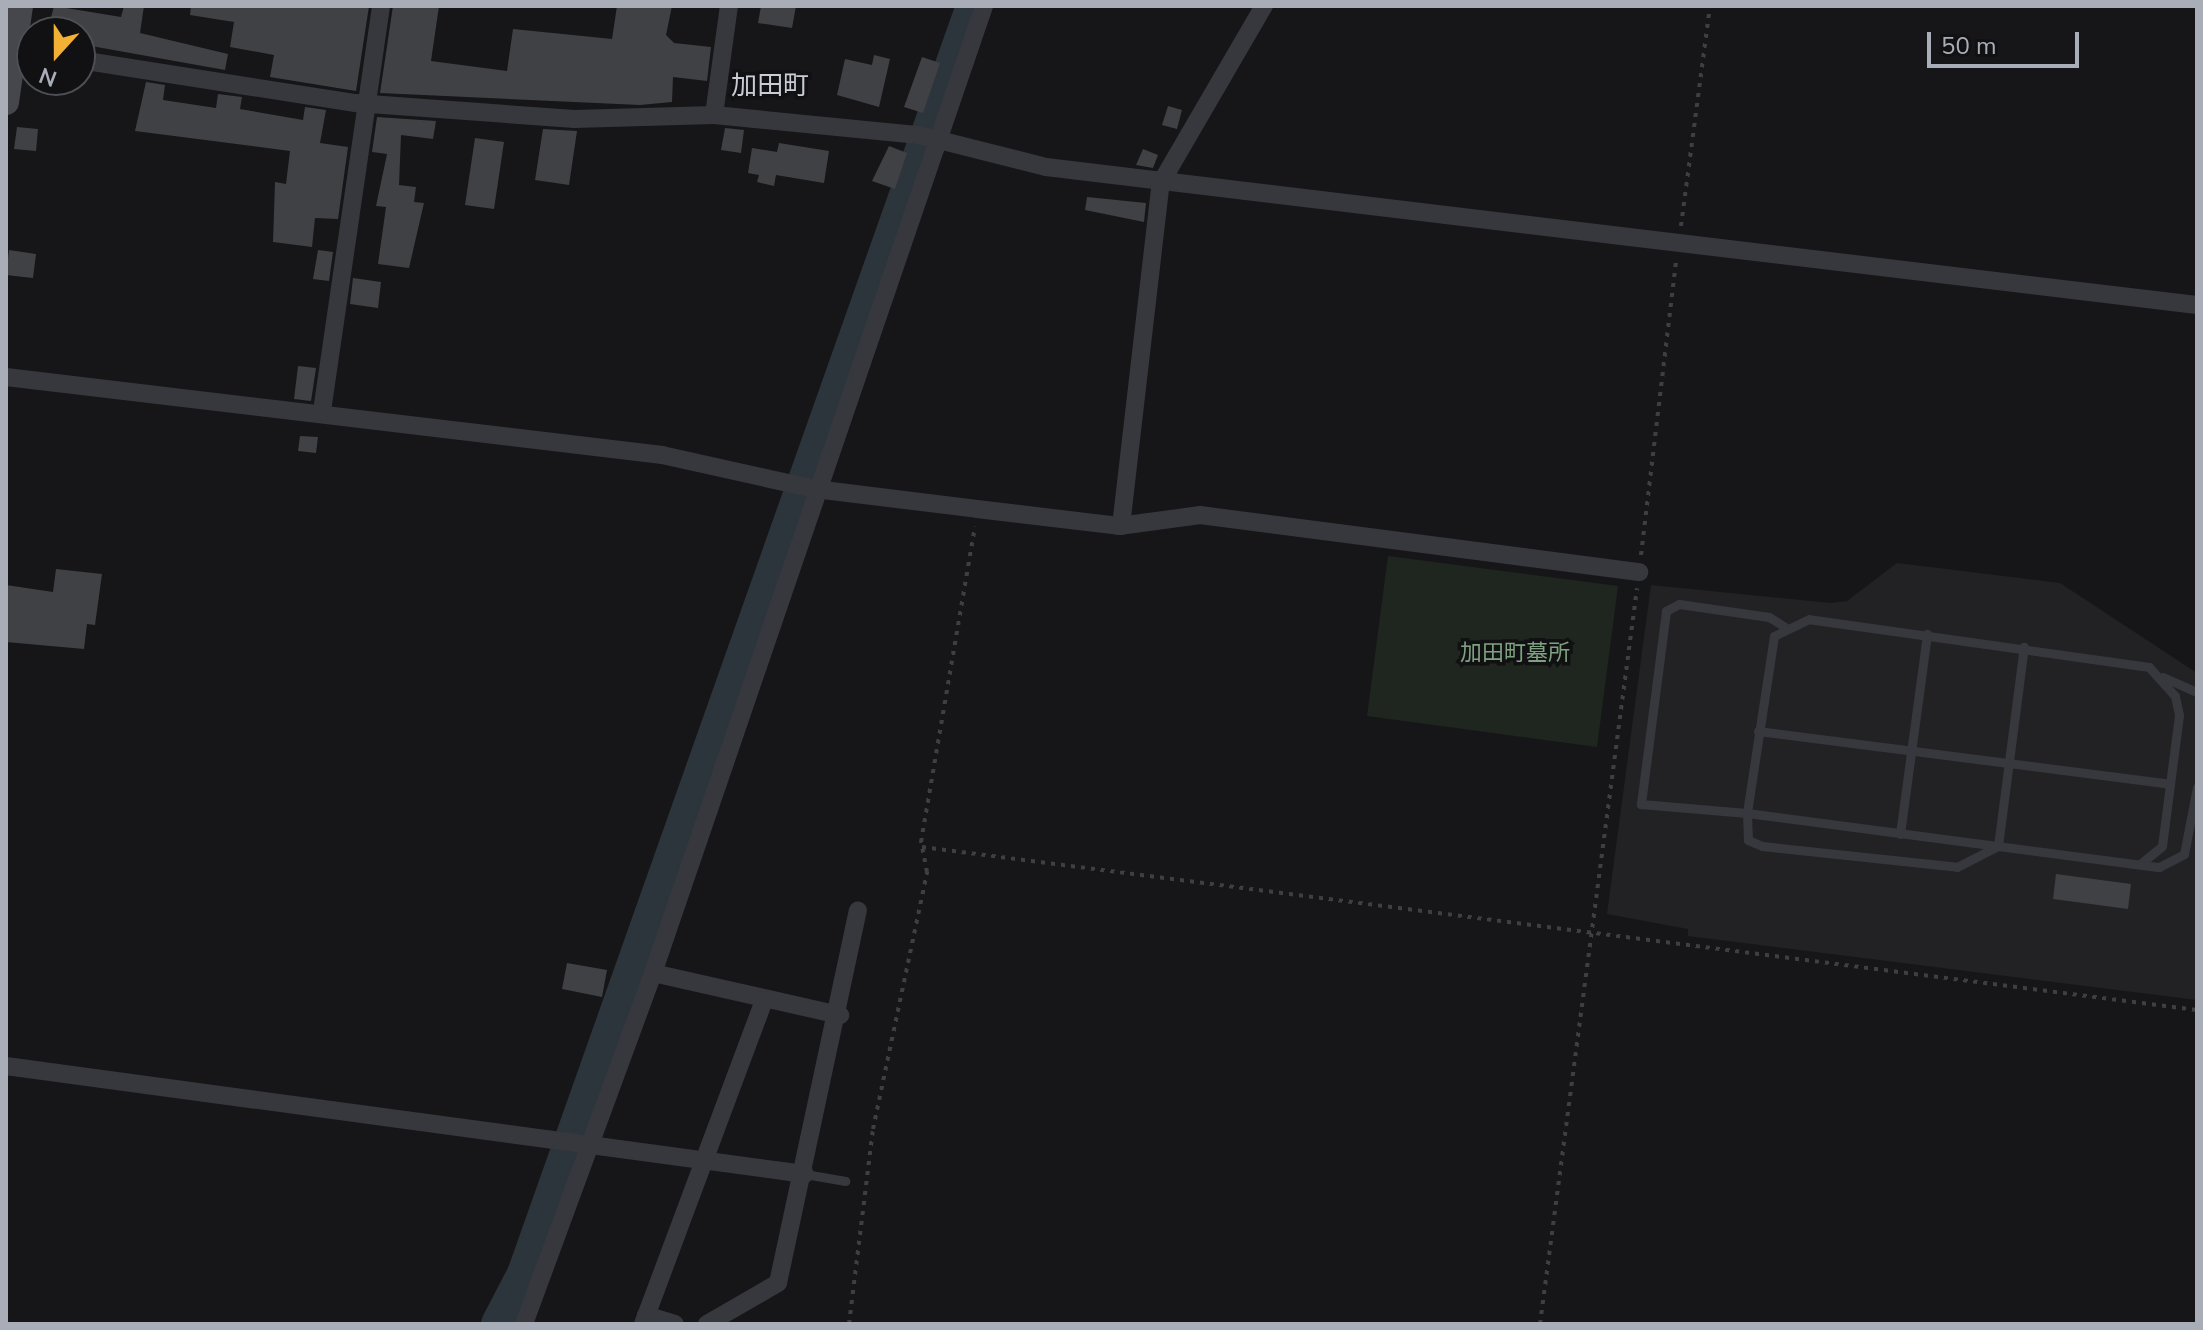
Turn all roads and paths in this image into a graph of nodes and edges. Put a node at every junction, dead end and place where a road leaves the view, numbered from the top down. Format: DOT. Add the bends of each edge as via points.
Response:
graph roads {
  1 [pos="381,6"];
  2 [pos="729,6"];
  3 [pos="984,6"];
  4 [pos="1264,6"];
  5 [pos="1710,6"];
  6 [pos="16,56"];
  7 [pos="96,62"];
  8 [pos="6,102"];
  9 [pos="368,102"];
  10 [pos="714,115"];
  11 [pos="931,138"];
  12 [pos="1162,181"];
  13 [pos="1678,246"];
  14 [pos="2197,305"];
  15 [pos="6,377"];
  16 [pos="322,411"];
  17 [pos="807,487"];
  18 [pos="977,509"];
  19 [pos="1121,526"];
  20 [pos="1639,572"];
  21 [pos="1785,627"];
  22 [pos="1927,634"];
  23 [pos="2024,647"];
  24 [pos="2163,677"];
  25 [pos="2197,692"];
  26 [pos="1758,731"];
  27 [pos="1912,751"];
  28 [pos="2009,763"];
  29 [pos="2170,784"];
  30 [pos="2197,787"];
  31 [pos="1747,813"];
  32 [pos="1900,834"];
  33 [pos="1998,846"];
  34 [pos="922,847"];
  35 [pos="2140,864"];
  36 [pos="858,911"];
  37 [pos="1591,931"];
  38 [pos="653,973"];
  39 [pos="764,1000"];
  40 [pos="2197,1010"];
  41 [pos="840,1015"];
  42 [pos="6,1066"];
  43 [pos="578,1139"];
  44 [pos="701,1159"];
  45 [pos="805,1174"];
  46 [pos="845,1181"];
  47 [pos="645,1320"];
  48 [pos="524,1324"];
  49 [pos="675,1324"];
  50 [pos="707,1324"];
  51 [pos="849,1324"];
  52 [pos="1540,1324"];
  1 -- 9 [label="street"];
  2 -- 10 [label="street"];
  3 -- 11 [label="street"];
  4 -- 12 [label="street"];
  5 -- 13 [label="path"];
  6 -- 8 [label="main road"];
  7 -- 9 [label="street"];
  9 -- 10 [label="street" via="574,119"];
  9 -- 16 [label="street"];
  10 -- 11 [label="street"];
  11 -- 12 [label="street" via="1046,167"];
  11 -- 17 [label="street"];
  12 -- 13 [label="street"];
  12 -- 19 [label="street"];
  13 -- 14 [label="street"];
  13 -- 20 [label="path"];
  15 -- 16 [label="street"];
  16 -- 17 [label="street" via="662,455"];
  17 -- 18 [label="street"];
  17 -- 38 [label="street"];
  18 -- 19 [label="street"];
  18 -- 34 [label="path"];
  19 -- 20 [label="street" via="1200,515"];
  20 -- 37 [label="path"];
  21 -- 22 [label="lane" via="1809,619"];
  21 -- 26 [label="lane" via="1768,653"];
  21 -- 31 [label="lane" via="1769,617 1679,604 1661,620 1636,797 1647,807"];
  22 -- 23 [label="lane"];
  22 -- 27 [label="lane"];
  23 -- 24 [label="lane" via="2131,661"];
  23 -- 28 [label="lane"];
  24 -- 25 [label="lane"];
  24 -- 29 [label="lane" via="2179,715"];
  26 -- 27 [label="lane"];
  26 -- 31 [label="lane"];
  27 -- 28 [label="lane"];
  27 -- 32 [label="lane"];
  28 -- 29 [label="lane"];
  28 -- 33 [label="lane"];
  29 -- 35 [label="lane" via="2162,846"];
  30 -- 35 [label="lane" via="2184,854 2159,867"];
  31 -- 32 [label="lane"];
  31 -- 33 [label="lane" via="1748,840 1777,848 1942,869"];
  32 -- 33 [label="lane"];
  33 -- 35 [label="lane"];
  34 -- 37 [label="path"];
  34 -- 51 [label="path" via="927,872 873,1129"];
  36 -- 41 [label="street"];
  37 -- 40 [label="path"];
  37 -- 52 [label="path"];
  38 -- 39 [label="street"];
  38 -- 43 [label="street"];
  39 -- 41 [label="street"];
  39 -- 44 [label="street"];
  41 -- 45 [label="street"];
  42 -- 43 [label="street"];
  43 -- 44 [label="street"];
  43 -- 48 [label="street"];
  44 -- 45 [label="street"];
  44 -- 47 [label="street"];
  45 -- 46 [label="lane"];
  45 -- 50 [label="street" via="778,1283"];
  47 -- 49 [label="street"];
}
